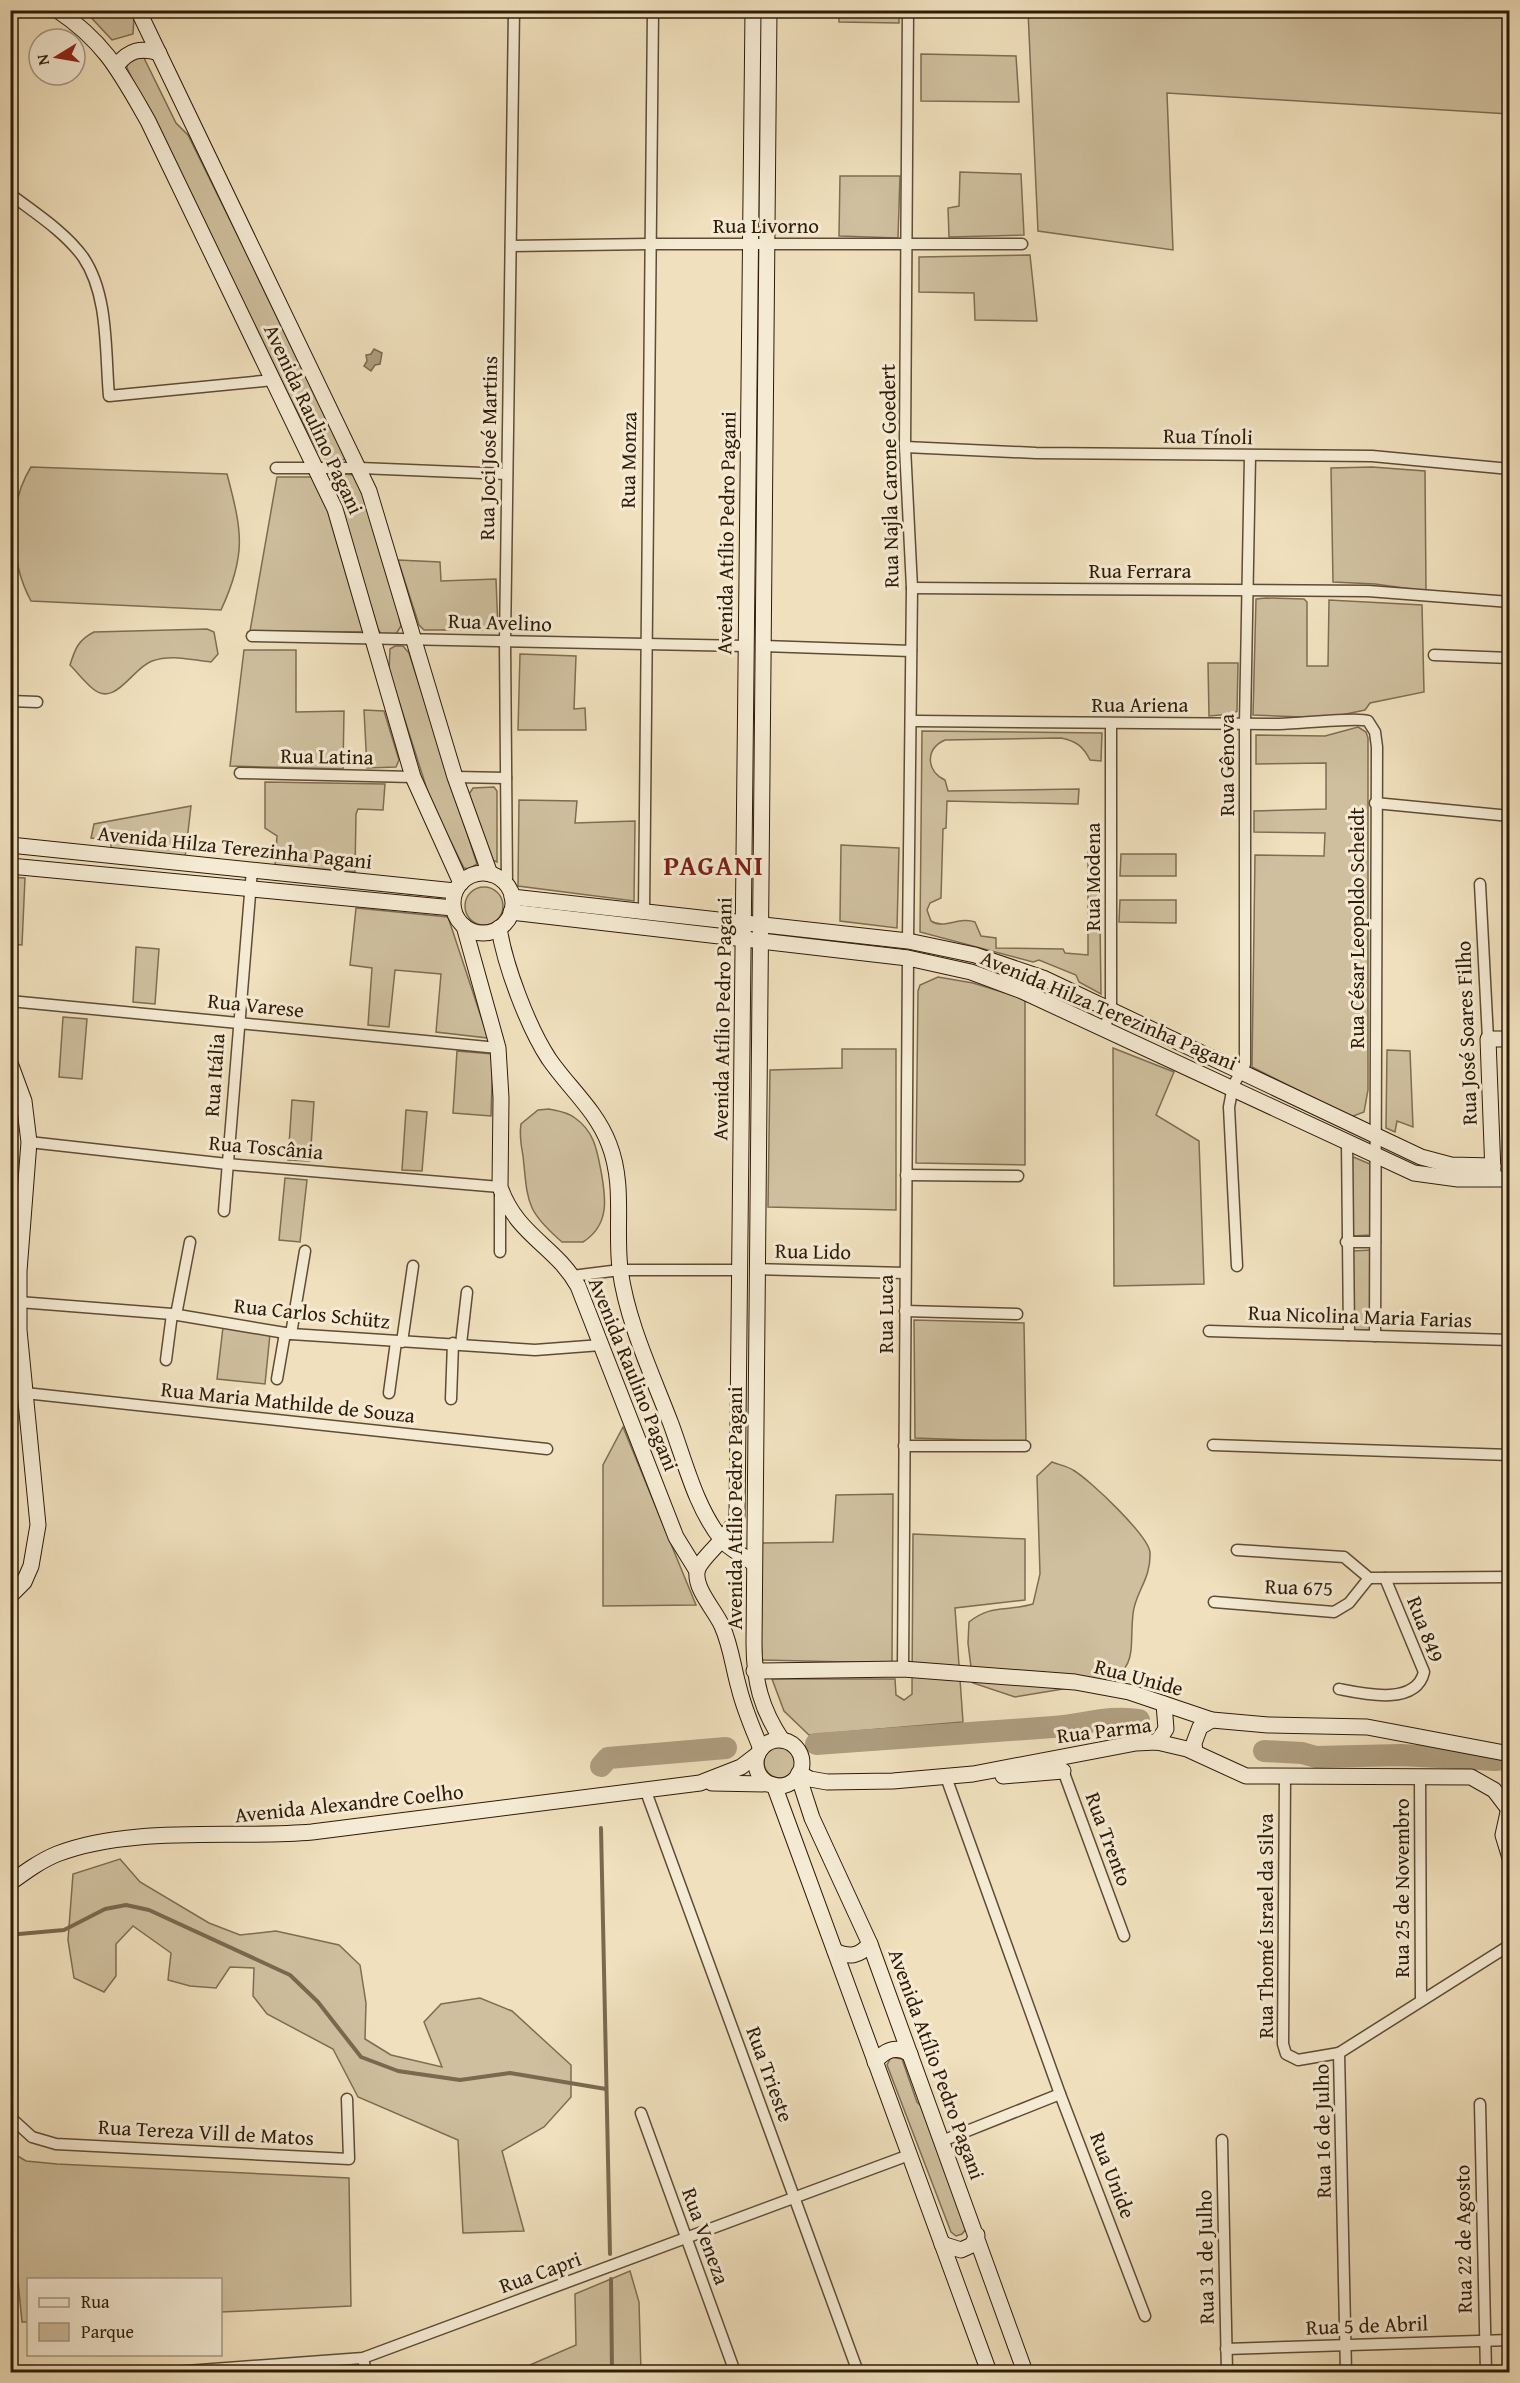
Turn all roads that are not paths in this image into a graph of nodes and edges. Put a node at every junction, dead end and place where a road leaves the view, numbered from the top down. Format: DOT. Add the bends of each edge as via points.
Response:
graph roads {
  1 [pos="138,10"];
  2 [pos="514,10"];
  3 [pos="653,10"];
  4 [pos="753,10"];
  5 [pos="769,10"];
  6 [pos="908,10"];
  7 [pos="61,11"];
  8 [pos="159,53"];
  9 [pos="117,65"];
  10 [pos="10,194"];
  11 [pos="649,244"];
  12 [pos="907,244"];
  13 [pos="1022,244"];
  14 [pos="750,245"];
  15 [pos="767,245"];
  16 [pos="511,246"];
  17 [pos="273,380"];
  18 [pos="905,447"];
  19 [pos="1250,456"];
  20 [pos="317,467"];
  21 [pos="276,468"];
  22 [pos="360,468"];
  23 [pos="1509,469"];
  24 [pos="507,474"];
  25 [pos="912,588"];
  26 [pos="1247,590"];
  27 [pos="1509,603"];
  28 [pos="252,636"];
  29 [pos="414,639"];
  30 [pos="373,640"];
  31 [pos="505,642"];
  32 [pos="645,644"];
  33 [pos="746,646"];
  34 [pos="763,646"];
  35 [pos="911,651"];
  36 [pos="1434,655"];
  37 [pos="1509,658"];
  38 [pos="10,701"];
  39 [pos="37,702"];
  40 [pos="911,721"];
  41 [pos="1368,721"];
  42 [pos="1111,724"];
  43 [pos="1245,724"];
  44 [pos="240,773"];
  45 [pos="413,777"];
  46 [pos="455,777"];
  47 [pos="506,778"];
  48 [pos="1375,802"];
  49 [pos="1509,816"];
  50 [pos="10,845"];
  51 [pos="10,866"];
  52 [pos="252,870"];
  53 [pos="490,874"];
  54 [pos="1480,884"];
  55 [pos="458,887"];
  56 [pos="250,890"];
  57 [pos="510,898"];
  58 [pos="453,908"];
  59 [pos="644,911"];
  60 [pos="744,921"];
  61 [pos="761,923"];
  62 [pos="464,926"];
  63 [pos="499,928"];
  64 [pos="743,939"];
  65 [pos="760,941"];
  66 [pos="908,941"];
  67 [pos="908,958"];
  68 [pos="1082,996"];
  69 [pos="10,1001"];
  70 [pos="1111,1010"];
  71 [pos="1075,1015"];
  72 [pos="237,1023"];
  73 [pos="1104,1029"];
  74 [pos="1509,1039"];
  75 [pos="1488,1040"];
  76 [pos="498,1048"];
  77 [pos="10,1063"];
  78 [pos="1237,1080"];
  79 [pos="1375,1136"];
  80 [pos="1347,1141"];
  81 [pos="29,1142"];
  82 [pos="1374,1154"];
  83 [pos="227,1164"];
  84 [pos="1493,1173"];
  85 [pos="906,1175"];
  86 [pos="1018,1176"];
  87 [pos="1509,1179"];
  88 [pos="500,1187"];
  89 [pos="224,1211"];
  90 [pos="190,1242"];
  91 [pos="1346,1242"];
  92 [pos="1376,1242"];
  93 [pos="305,1251"];
  94 [pos="500,1252"];
  95 [pos="413,1266"];
  96 [pos="1237,1266"];
  97 [pos="757,1269"];
  98 [pos="620,1270"];
  99 [pos="740,1270"];
  100 [pos="905,1273"];
  101 [pos="572,1276"];
  102 [pos="467,1292"];
  103 [pos="19,1302"];
  104 [pos="905,1311"];
  105 [pos="1017,1314"];
  106 [pos="174,1315"];
  107 [pos="1209,1331"];
  108 [pos="288,1334"];
  109 [pos="1348,1335"];
  110 [pos="1375,1336"];
  111 [pos="1509,1340"];
  112 [pos="399,1342"];
  113 [pos="457,1344"];
  114 [pos="601,1345"];
  115 [pos="166,1360"];
  116 [pos="277,1379"];
  117 [pos="25,1393"];
  118 [pos="389,1393"];
  119 [pos="451,1399"];
  120 [pos="1214,1445"];
  121 [pos="904,1446"];
  122 [pos="1025,1446"];
  123 [pos="547,1449"];
  124 [pos="1509,1455"];
  125 [pos="723,1542"];
  126 [pos="1238,1550"];
  127 [pos="754,1564"];
  128 [pos="697,1571"];
  129 [pos="1509,1577"];
  130 [pos="1369,1578"];
  131 [pos="1385,1578"];
  132 [pos="10,1596"];
  133 [pos="1214,1602"];
  134 [pos="903,1669"];
  135 [pos="754,1671"];
  136 [pos="1339,1689"];
  137 [pos="1164,1704"];
  138 [pos="1212,1720"];
  139 [pos="782,1740"];
  140 [pos="1157,1742"];
  141 [pos="759,1751"];
  142 [pos="1195,1752"];
  143 [pos="1509,1754"];
  144 [pos="1058,1756"];
  145 [pos="1063,1771"];
  146 [pos="799,1774"];
  147 [pos="973,1774"];
  148 [pos="1420,1776"];
  149 [pos="946,1777"];
  150 [pos="1285,1778"];
  151 [pos="700,1783"];
  152 [pos="772,1785"];
  153 [pos="645,1790"];
  154 [pos="1508,1805"];
  155 [pos="1509,1858"];
  156 [pos="10,1882"];
  157 [pos="1124,1936"];
  158 [pos="870,1944"];
  159 [pos="1509,1945"];
  160 [pos="835,1952"];
  161 [pos="1421,1999"];
  162 [pos="1339,2053"];
  163 [pos="910,2054"];
  164 [pos="875,2062"];
  165 [pos="1060,2094"];
  166 [pos="348,2099"];
  167 [pos="1480,2104"];
  168 [pos="641,2113"];
  169 [pos="10,2117"];
  170 [pos="1222,2140"];
  171 [pos="942,2141"];
  172 [pos="909,2155"];
  173 [pos="795,2198"];
  174 [pos="977,2235"];
  175 [pos="686,2238"];
  176 [pos="942,2244"];
  177 [pos="1145,2316"];
  178 [pos="1509,2340"];
  179 [pos="1485,2341"];
  180 [pos="1346,2346"];
  181 [pos="1226,2349"];
  182 [pos="363,2358"];
  183 [pos="173,2373"];
  184 [pos="366,2373"];
  185 [pos="735,2373"];
  186 [pos="858,2373"];
  187 [pos="989,2373"];
  188 [pos="1025,2373"];
  189 [pos="1227,2373"];
  190 [pos="1346,2373"];
  191 [pos="1486,2373"];
  1 -- 8 [label="main road, Avenida Raulino Pagani"];
  2 -- 16 [label="street, Rua Joci José Martins"];
  3 -- 11 [label="street, Rua Monza"];
  4 -- 14 [label="main road, Avenida Atílio Pedro Pagani"];
  5 -- 15 [label="main road, Avenida Atílio Pedro Pagani"];
  6 -- 12 [label="street, Rua Najla Carone Goedert"];
  7 -- 9 [label="main road, Avenida Raulino Pagani" via="96,40"];
  8 -- 9 [label="main road" via="135,50 124,55"];
  8 -- 22 [label="main road, Avenida Raulino Pagani"];
  9 -- 17 [label="main road, Avenida Raulino Pagani"];
  10 -- 17 [label="street" via="65,238 91,270 100,302 109,396"];
  11 -- 14 [label="street, Rua Livorno"];
  11 -- 16 [label="street, Rua Livorno"];
  11 -- 32 [label="street, Rua Monza"];
  12 -- 13 [label="street, Rua Livorno"];
  12 -- 15 [label="street, Rua Livorno"];
  12 -- 18 [label="street, Rua Najla Carone Goedert"];
  14 -- 15 [label="street, Rua Livorno"];
  14 -- 33 [label="main road, Avenida Atílio Pedro Pagani"];
  15 -- 34 [label="main road, Avenida Atílio Pedro Pagani"];
  16 -- 24 [label="street, Rua Joci José Martins"];
  17 -- 20 [label="main road, Avenida Raulino Pagani"];
  18 -- 19 [label="street, Rua Tínoli"];
  18 -- 25 [label="street, Rua Najla Carone Goedert"];
  19 -- 23 [label="street, Rua Tínoli" via="1372,456"];
  19 -- 26 [label="street, Rua Gênova"];
  20 -- 21 [label="street"];
  20 -- 22 [label="street"];
  20 -- 30 [label="main road, Avenida Raulino Pagani" via="345,538"];
  22 -- 24 [label="street"];
  22 -- 29 [label="main road, Avenida Raulino Pagani"];
  24 -- 31 [label="street, Rua Joci José Martins"];
  25 -- 26 [label="street, Rua Ferrara"];
  25 -- 35 [label="street, Rua Najla Carone Goedert"];
  26 -- 27 [label="street, Rua Ferrara" via="1368,591"];
  26 -- 43 [label="street, Rua Gênova"];
  28 -- 30 [label="street, Rua Avelino"];
  29 -- 30 [label="street, Rua Avelino"];
  29 -- 31 [label="street, Rua Avelino"];
  29 -- 46 [label="main road, Avenida Raulino Pagani"];
  30 -- 45 [label="main road, Avenida Raulino Pagani"];
  31 -- 32 [label="street, Rua Avelino"];
  31 -- 47 [label="street, Rua Joci José Martins"];
  32 -- 33 [label="street, Rua Avelino"];
  32 -- 59 [label="street, Rua Monza"];
  33 -- 60 [label="main road, Avenida Atílio Pedro Pagani"];
  34 -- 35 [label="street"];
  34 -- 61 [label="main road, Avenida Atílio Pedro Pagani"];
  35 -- 40 [label="street, Rua Najla Carone Goedert"];
  36 -- 37 [label="street"];
  38 -- 39 [label="street"];
  40 -- 42 [label="street, Rua Ariena"];
  40 -- 66 [label="street, Rua Najla Carone Goedert"];
  41 -- 43 [label="street, Rua Ariena"];
  41 -- 48 [label="street, Rua César Leopoldo Scheidt" via="1375,732 1377,747"];
  42 -- 43 [label="street, Rua Ariena"];
  42 -- 70 [label="street, Rua Modena"];
  43 -- 78 [label="street, Rua Gênova" via="1245,1052"];
  44 -- 45 [label="street, Rua Latina"];
  45 -- 55 [label="main road, Avenida Raulino Pagani"];
  46 -- 47 [label="street"];
  46 -- 53 [label="main road, Avenida Raulino Pagani"];
  47 -- 57 [label="street, Rua Joci José Martins"];
  48 -- 49 [label="street"];
  48 -- 79 [label="street, Rua César Leopoldo Scheidt"];
  50 -- 52 [label="main road, Avenida Hilza Terezinha Pagani"];
  51 -- 56 [label="main road, Avenida Hilza Terezinha Pagani"];
  52 -- 55 [label="main road, Avenida Hilza Terezinha Pagani"];
  52 -- 56 [label="street, Rua Itália"];
  53 -- 55 [label="main road" via="476,874"];
  53 -- 57 [label="main road"];
  54 -- 75 [label="street, Rua José Soares Filho"];
  55 -- 58 [label="main road"];
  56 -- 58 [label="main road, Avenida Hilza Terezinha Pagani"];
  56 -- 72 [label="street, Rua Itália"];
  57 -- 59 [label="main road, Avenida Hilza Terezinha Pagani"];
  57 -- 63 [label="main road"];
  57 -- 64 [label="main road, Avenida Hilza Terezinha Pagani"];
  58 -- 62 [label="main road"];
  59 -- 60 [label="main road, Avenida Hilza Terezinha Pagani"];
  60 -- 61 [label="main road, Avenida Hilza Terezinha Pagani"];
  60 -- 64 [label="main road, Avenida Atílio Pedro Pagani"];
  61 -- 65 [label="main road, Avenida Atílio Pedro Pagani"];
  61 -- 66 [label="main road, Avenida Hilza Terezinha Pagani"];
  62 -- 63 [label="main road" via="477,932"];
  62 -- 76 [label="main road, Avenida Raulino Pagani"];
  63 -- 98 [label="main road, Avenida Raulino Pagani" via="538,1039 593,1114 614,1157 620,1188"];
  64 -- 65 [label="main road, Avenida Hilza Terezinha Pagani"];
  64 -- 99 [label="main road, Avenida Atílio Pedro Pagani"];
  65 -- 67 [label="main road, Avenida Hilza Terezinha Pagani"];
  65 -- 97 [label="main road, Avenida Atílio Pedro Pagani"];
  66 -- 67 [label="main road"];
  66 -- 68 [label="main road, Avenida Hilza Terezinha Pagani" via="1010,966"];
  67 -- 71 [label="main road, Avenida Hilza Terezinha Pagani" via="980,975"];
  67 -- 85 [label="street, Rua Luca"];
  68 -- 70 [label="main road, Avenida Hilza Terezinha Pagani"];
  68 -- 71 [label="main road"];
  69 -- 72 [label="street, Rua Varese"];
  70 -- 73 [label="street, Rua Modena"];
  70 -- 78 [label="main road, Avenida Hilza Terezinha Pagani"];
  71 -- 73 [label="main road, Avenida Hilza Terezinha Pagani"];
  72 -- 76 [label="street, Rua Varese"];
  72 -- 83 [label="street, Rua Itália"];
  73 -- 78 [label="main road, Avenida Hilza Terezinha Pagani"];
  74 -- 75 [label="main road"];
  75 -- 84 [label="main road, Rua José Soares Filho"];
  76 -- 88 [label="main road, Avenida Raulino Pagani"];
  77 -- 81 [label="main road" via="24,1101"];
  78 -- 79 [label="main road, Avenida Hilza Terezinha Pagani"];
  78 -- 80 [label="main road, Avenida Hilza Terezinha Pagani"];
  78 -- 96 [label="street, Rua Gênova" via="1229,1107"];
  79 -- 82 [label="street, Rua César Leopoldo Scheidt"];
  79 -- 84 [label="main road, Avenida Hilza Terezinha Pagani" via="1437,1163"];
  80 -- 82 [label="main road, Avenida Hilza Terezinha Pagani"];
  80 -- 91 [label="street"];
  81 -- 83 [label="street, Rua Toscânia"];
  81 -- 103 [label="main road"];
  82 -- 84 [label="main road, Avenida Hilza Terezinha Pagani" via="1428,1176"];
  82 -- 92 [label="street, Rua César Leopoldo Scheidt"];
  83 -- 88 [label="street, Rua Toscânia"];
  83 -- 89 [label="street, Rua Itália"];
  84 -- 87 [label="main road"];
  85 -- 86 [label="street"];
  85 -- 100 [label="street, Rua Luca"];
  88 -- 94 [label="street"];
  88 -- 101 [label="main road, Avenida Raulino Pagani" via="522,1228 558,1258"];
  90 -- 106 [label="street"];
  91 -- 92 [label="street"];
  91 -- 109 [label="street"];
  92 -- 110 [label="street, Rua César Leopoldo Scheidt"];
  93 -- 108 [label="street"];
  95 -- 112 [label="street"];
  97 -- 100 [label="street, Rua Lido"];
  97 -- 127 [label="main road, Avenida Atílio Pedro Pagani"];
  98 -- 99 [label="street"];
  98 -- 101 [label="street"];
  98 -- 125 [label="main road, Avenida Raulino Pagani" via="634,1326 697,1493"];
  99 -- 125 [label="main road, Avenida Atílio Pedro Pagani" via="737,1516"];
  100 -- 104 [label="street, Rua Luca"];
  101 -- 114 [label="main road, Avenida Raulino Pagani"];
  102 -- 113 [label="street"];
  103 -- 106 [label="street, Rua Carlos Schütz"];
  103 -- 117 [label="main road"];
  104 -- 105 [label="street"];
  104 -- 121 [label="street, Rua Luca"];
  106 -- 108 [label="street, Rua Carlos Schütz"];
  106 -- 115 [label="street"];
  107 -- 109 [label="street, Rua Nicolina Maria Farias"];
  108 -- 112 [label="street, Rua Carlos Schütz"];
  108 -- 116 [label="street"];
  109 -- 110 [label="street, Rua Nicolina Maria Farias"];
  110 -- 111 [label="street, Rua Nicolina Maria Farias"];
  112 -- 113 [label="street, Rua Carlos Schütz"];
  112 -- 118 [label="street"];
  113 -- 114 [label="street, Rua Carlos Schütz" via="535,1350"];
  113 -- 119 [label="street"];
  114 -- 128 [label="main road, Avenida Raulino Pagani" via="676,1537"];
  117 -- 123 [label="street, Rua Maria Mathilde de Souza"];
  117 -- 132 [label="main road" via="38,1525 31,1566 24,1582"];
  120 -- 124 [label="street"];
  121 -- 122 [label="street"];
  121 -- 134 [label="street, Rua Luca"];
  125 -- 127 [label="main road"];
  125 -- 128 [label="main road, Avenida Atílio Pedro Pagani" via="701,1562"];
  126 -- 130 [label="street" via="1344,1557"];
  127 -- 135 [label="main road, Avenida Atílio Pedro Pagani"];
  128 -- 141 [label="main road, Avenida Atílio Pedro Pagani" via="731,1652"];
  129 -- 131 [label="street"];
  130 -- 131 [label="street"];
  130 -- 133 [label="street, Rua 675" via="1349,1603 1334,1612"];
  131 -- 136 [label="street, Rua 849" via="1424,1672 1422,1681 1387,1695"];
  134 -- 135 [label="main road, Rua Unide"];
  134 -- 137 [label="main road, Rua Unide" via="1075,1682 1129,1692"];
  135 -- 139 [label="main road, Avenida Atílio Pedro Pagani" via="761,1703"];
  137 -- 138 [label="main road, Rua Unide"];
  137 -- 140 [label="main road" via="1166,1729"];
  138 -- 142 [label="main road" via="1200,1726"];
  138 -- 143 [label="main road, Rua Unide" via="1367,1727"];
  139 -- 141 [label="main road" via="770,1742"];
  139 -- 146 [label="main road" via="800,1755"];
  140 -- 142 [label="main road, Rua Parma"];
  140 -- 144 [label="main road, Rua Parma"];
  141 -- 151 [label="main road, Avenida Alexandre Coelho" via="741,1767"];
  141 -- 152 [label="main road" via="757,1768"];
  142 -- 150 [label="main road, Rua Parma" via="1246,1776"];
  144 -- 145 [label="street, Rua Trento"];
  144 -- 147 [label="main road, Rua Parma"];
  145 -- 147 [label="main road" via="1005,1776"];
  145 -- 157 [label="street, Rua Trento"];
  146 -- 149 [label="main road, Rua Parma" via="827,1782"];
  146 -- 152 [label="main road" via="788,1784"];
  146 -- 158 [label="main road, Avenida Atílio Pedro Pagani" via="812,1818"];
  147 -- 149 [label="main road, Rua Parma"];
  148 -- 150 [label="main road, Rua Parma"];
  148 -- 154 [label="main road, Rua Parma" via="1471,1778 1494,1790"];
  148 -- 161 [label="street, Rua 25 de Novembro"];
  149 -- 165 [label="street, Rua Unide"];
  150 -- 162 [label="street, Rua Thomé Israel da Silva" via="1282,2044 1286,2054 1298,2060"];
  151 -- 152 [label="main road, Avenida Alexandre Coelho"];
  151 -- 153 [label="main road, Avenida Alexandre Coelho"];
  152 -- 160 [label="main road"];
  153 -- 156 [label="main road, Avenida Alexandre Coelho" via="312,1832 116,1840 58,1854"];
  153 -- 173 [label="street, Rua Trieste"];
  154 -- 155 [label="main road" via="1503,1835"];
  158 -- 160 [label="main road" via="854,1956"];
  158 -- 163 [label="main road, Avenida Atílio Pedro Pagani"];
  159 -- 161 [label="street, Rua 16 de Julho"];
  160 -- 164 [label="main road"];
  161 -- 162 [label="street, Rua 16 de Julho"];
  162 -- 180 [label="street, Rua 16 de Julho"];
  163 -- 164 [label="main road" via="888,2050"];
  163 -- 171 [label="main road, Avenida Atílio Pedro Pagani"];
  164 -- 172 [label="main road"];
  165 -- 171 [label="street"];
  165 -- 177 [label="street, Rua Unide"];
  166 -- 169 [label="street, Rua Tereza Vill de Matos" via="349,2159 56,2144 32,2136"];
  167 -- 179 [label="street, Rua 22 de Agosto"];
  168 -- 175 [label="street, Rua Veneza"];
  170 -- 181 [label="street, Rua 31 de Julho"];
  171 -- 174 [label="main road, Avenida Atílio Pedro Pagani"];
  172 -- 173 [label="street, Rua Capri"];
  172 -- 176 [label="main road"];
  173 -- 175 [label="street, Rua Capri"];
  173 -- 186 [label="street, Rua Trieste"];
  174 -- 176 [label="main road" via="972,2245 961,2250"];
  174 -- 188 [label="main road, Avenida Atílio Pedro Pagani"];
  175 -- 182 [label="street, Rua Capri"];
  175 -- 185 [label="street, Rua Veneza"];
  176 -- 187 [label="main road"];
  178 -- 179 [label="street, Rua 5 de Abril"];
  179 -- 180 [label="street, Rua 5 de Abril"];
  179 -- 191 [label="street, Rua 22 de Agosto"];
  180 -- 181 [label="street, Rua 5 de Abril"];
  180 -- 190 [label="street, Rua 16 de Julho"];
  181 -- 189 [label="street, Rua 31 de Julho"];
  182 -- 183 [label="street, Rua Capri"];
  182 -- 184 [label="street"];
}
